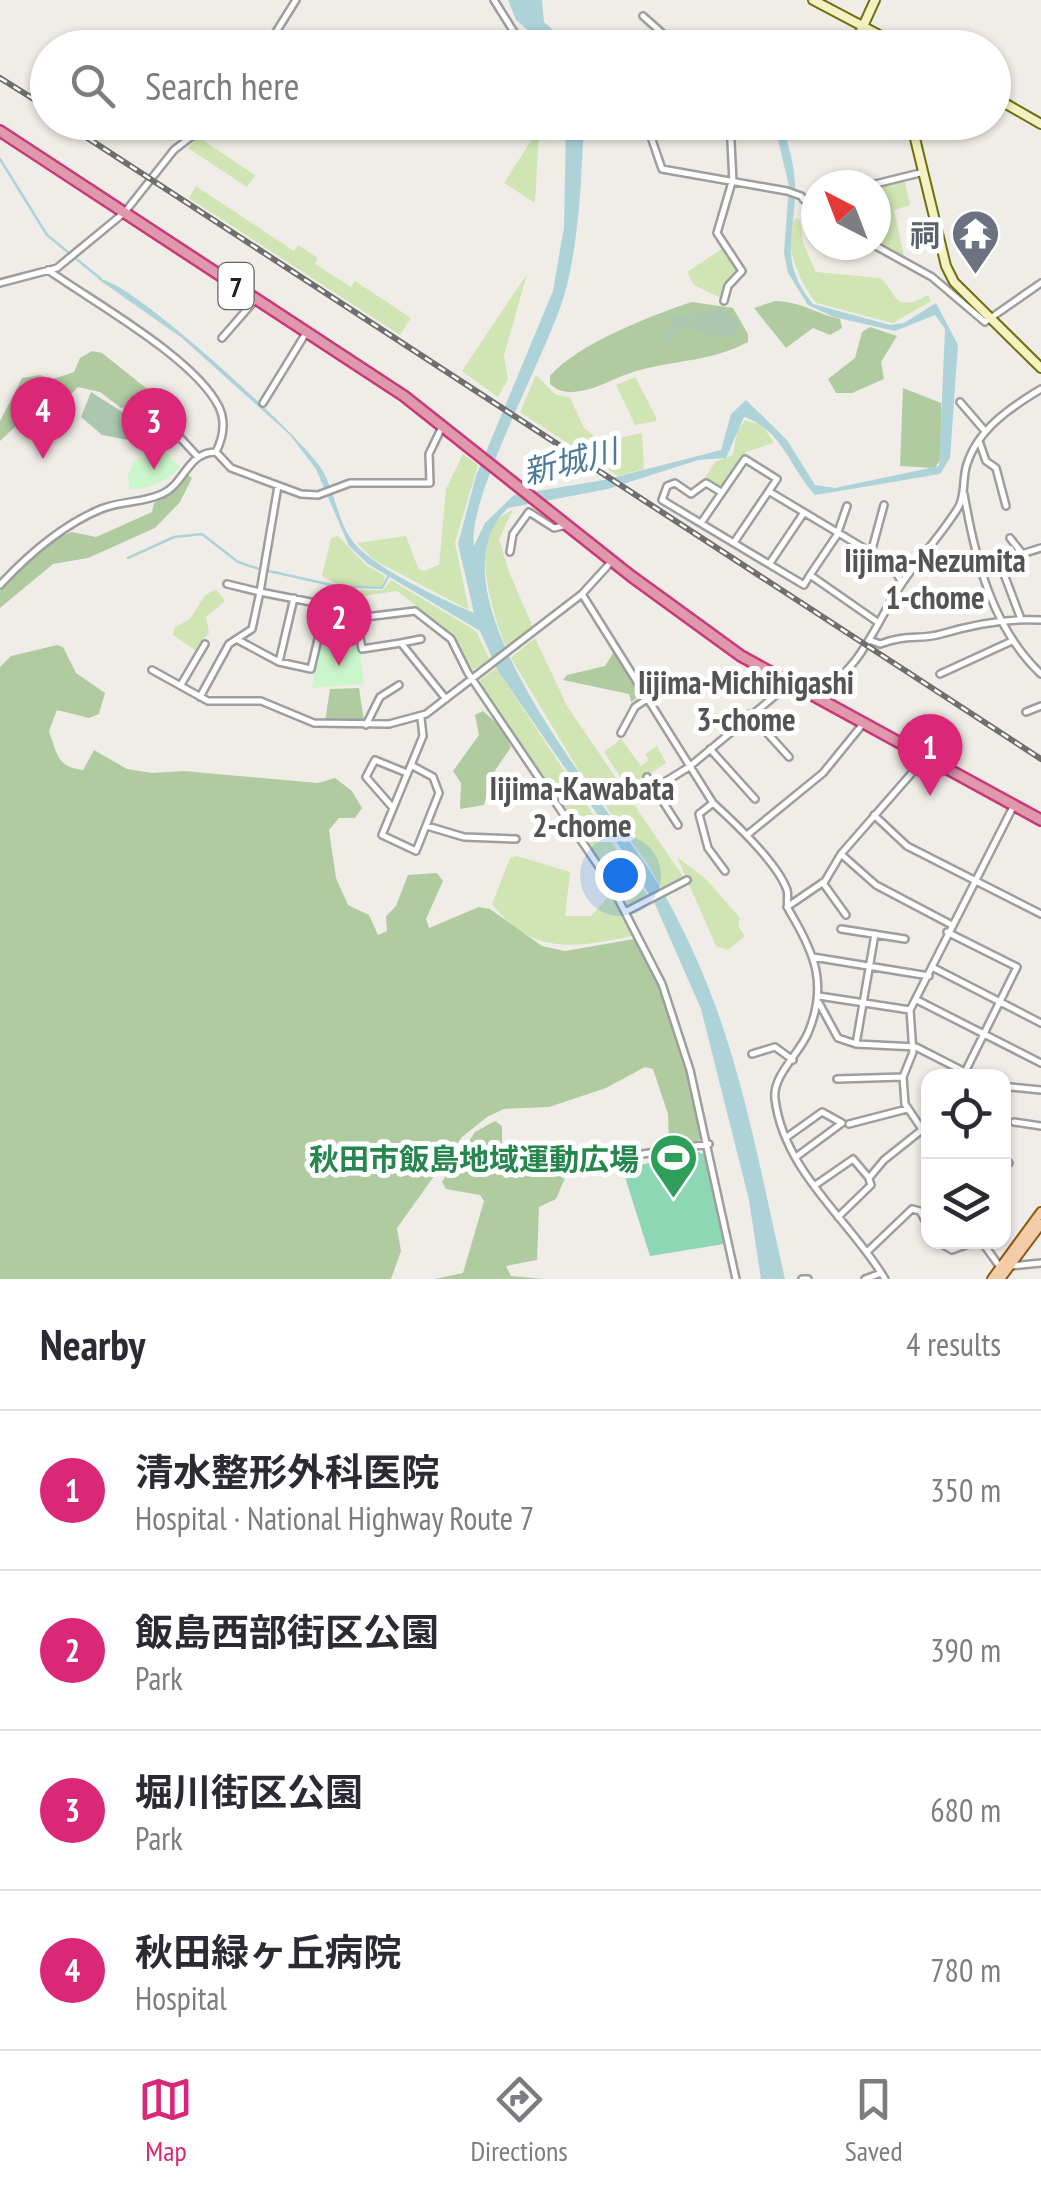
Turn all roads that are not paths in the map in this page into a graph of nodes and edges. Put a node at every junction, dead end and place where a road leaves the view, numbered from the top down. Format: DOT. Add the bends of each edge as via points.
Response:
graph roads {
  1 [pos="296,0"];
  2 [pos="494,0"];
  3 [pos="813,0"];
  4 [pos="875,0"];
  5 [pos="643,16"];
  6 [pos="866,26"];
  7 [pos="277,30"];
  8 [pos="513,30"];
  9 [pos="658,30"];
  10 [pos="864,30"];
  11 [pos="873,30"];
  12 [pos="1011,107"];
  13 [pos="1041,124"];
  14 [pos="0,131"];
  15 [pos="187,140"];
  16 [pos="652,140"];
  17 [pos="731,140"];
  18 [pos="916,140"];
  19 [pos="924,172"];
  20 [pos="891,180"];
  21 [pos="732,182"];
  22 [pos="801,198"];
  23 [pos="125,212"];
  24 [pos="891,253"];
  25 [pos="46,268"];
  26 [pos="0,283"];
  27 [pos="1041,283"];
  28 [pos="962,298"];
  29 [pos="256,299"];
  30 [pos="724,301"];
  31 [pos="990,322"];
  32 [pos="306,332"];
  33 [pos="222,338"];
  34 [pos="1041,368"];
  35 [pos="1041,390"];
  36 [pos="263,402"];
  37 [pos="960,402"];
  38 [pos="442,427"];
  39 [pos="173,430"];
  40 [pos="986,431"];
  41 [pos="979,440"];
  42 [pos="216,452"];
  43 [pos="198,457"];
  44 [pos="278,486"];
  45 [pos="721,492"];
  46 [pos="770,492"];
  47 [pos="964,492"];
  48 [pos="884,505"];
  49 [pos="847,506"];
  50 [pos="1006,506"];
  51 [pos="803,514"];
  52 [pos="701,523"];
  53 [pos="567,525"];
  54 [pos="836,535"];
  55 [pos="1010,538"];
  56 [pos="736,541"];
  57 [pos="1041,548"];
  58 [pos="510,552"];
  59 [pos="1021,552"];
  60 [pos="871,553"];
  61 [pos="612,561"];
  62 [pos="770,563"];
  63 [pos="810,575"];
  64 [pos="902,583"];
  65 [pos="227,584"];
  66 [pos="0,585"];
  67 [pos="260,592"];
  68 [pos="582,594"];
  69 [pos="294,598"];
  70 [pos="326,605"];
  71 [pos="358,618"];
  72 [pos="1021,619"];
  73 [pos="1004,620"];
  74 [pos="1041,620"];
  75 [pos="876,621"];
  76 [pos="421,639"];
  77 [pos="238,640"];
  78 [pos="872,641"];
  79 [pos="1012,641"];
  80 [pos="401,643"];
  81 [pos="205,644"];
  82 [pos="279,662"];
  83 [pos="152,670"];
  84 [pos="940,674"];
  85 [pos="1041,674"];
  86 [pos="472,678"];
  87 [pos="182,683"];
  88 [pos="788,684"];
  89 [pos="399,685"];
  90 [pos="200,696"];
  91 [pos="810,697"];
  92 [pos="446,698"];
  93 [pos="647,699"];
  94 [pos="1041,706"];
  95 [pos="1026,712"];
  96 [pos="750,714"];
  97 [pos="421,718"];
  98 [pos="366,725"];
  99 [pos="862,725"];
  100 [pos="621,733"];
  101 [pos="710,750"];
  102 [pos="789,758"];
  103 [pos="925,758"];
  104 [pos="411,765"];
  105 [pos="689,767"];
  106 [pos="408,773"];
  107 [pos="648,777"];
  108 [pos="655,788"];
  109 [pos="755,799"];
  110 [pos="714,803"];
  111 [pos="1014,805"];
  112 [pos="393,808"];
  113 [pos="874,815"];
  114 [pos="1041,820"];
  115 [pos="678,825"];
  116 [pos="427,826"];
  117 [pos="746,835"];
  118 [pos="516,838"];
  119 [pos="841,854"];
  120 [pos="725,871"];
  121 [pos="686,880"];
  122 [pos="974,880"];
  123 [pos="823,884"];
  124 [pos="787,907"];
  125 [pos="627,911"];
  126 [pos="1041,914"];
  127 [pos="846,915"];
  128 [pos="950,924"];
  129 [pos="841,929"];
  130 [pos="947,932"];
  131 [pos="875,934"];
  132 [pos="905,939"];
  133 [pos="813,957"];
  134 [pos="869,966"];
  135 [pos="932,967"];
  136 [pos="929,976"];
  137 [pos="819,999"];
  138 [pos="917,1000"];
  139 [pos="864,1002"];
  140 [pos="1000,1002"];
  141 [pos="910,1010"];
  142 [pos="1041,1023"];
  143 [pos="984,1034"];
  144 [pos="856,1044"];
  145 [pos="912,1046"];
  146 [pos="752,1054"];
  147 [pos="793,1060"];
  148 [pos="1041,1063"];
  149 [pos="960,1069"];
  150 [pos="967,1069"];
  151 [pos="903,1076"];
  152 [pos="837,1079"];
  153 [pos="1011,1088"];
  154 [pos="1041,1090"];
  155 [pos="908,1109"];
  156 [pos="1014,1122"];
  157 [pos="849,1124"];
  158 [pos="1041,1126"];
  159 [pos="921,1127"];
  160 [pos="921,1132"];
  161 [pos="786,1137"];
  162 [pos="709,1144"];
  163 [pos="636,1155"];
  164 [pos="796,1157"];
  165 [pos="868,1178"];
  166 [pos="814,1186"];
  167 [pos="1041,1212"];
  168 [pos="921,1213"];
  169 [pos="838,1217"];
  170 [pos="1041,1224"];
  171 [pos="987,1249"];
  172 [pos="868,1250"];
  173 [pos="1041,1262"];
  174 [pos="1011,1265"];
  175 [pos="1000,1267"];
  176 [pos="883,1276"];
  177 [pos="736,1279"];
  178 [pos="866,1279"];
  179 [pos="992,1279"];
  180 [pos="1000,1279"];
  1 -- 7 [label="street"];
  2 -- 8 [label="street"];
  3 -- 6 [label="main road"];
  4 -- 6 [label="main road"];
  5 -- 9 [label="street"];
  6 -- 10 [label="main road"];
  6 -- 11 [label="main road"];
  12 -- 13 [label="main road"];
  14 -- 23 [label="highway, 7"];
  15 -- 23 [label="street"];
  16 -- 21 [label="street" via="662,170"];
  17 -- 21 [label="street"];
  18 -- 19 [label="main road"];
  19 -- 20 [label="street"];
  19 -- 28 [label="main road" via="946,266"];
  21 -- 22 [label="street"];
  21 -- 30 [label="street" via="717,233 742,271"];
  23 -- 25 [label="street" via="57,268"];
  23 -- 29 [label="highway, 7"];
  24 -- 28 [label="street"];
  25 -- 26 [label="street"];
  25 -- 42 [label="street" via="198,380 221,413"];
  27 -- 31 [label="street"];
  28 -- 31 [label="main road"];
  29 -- 32 [label="highway, 7"];
  29 -- 33 [label="street"];
  31 -- 34 [label="main road"];
  32 -- 36 [label="street"];
  32 -- 38 [label="highway, 7"];
  35 -- 40 [label="street"];
  37 -- 40 [label="street"];
  38 -- 44 [label="street" via="429,454 430,483 341,486 318,495"];
  38 -- 53 [label="highway, 7"];
  39 -- 43 [label="street"];
  40 -- 41 [label="street"];
  41 -- 47 [label="street" via="966,466"];
  41 -- 50 [label="street" via="996,468"];
  42 -- 43 [label="street"];
  42 -- 44 [label="street" via="231,468"];
  43 -- 66 [label="street" via="174,488 102,508 50,540"];
  44 -- 67 [label="street"];
  45 -- 46 [label="street" via="745,458 777,479"];
  45 -- 52 [label="street"];
  45 -- 52 [label="street" via="706,483 695,494 675,483 667,486 662,500"];
  46 -- 51 [label="street"];
  46 -- 56 [label="street"];
  47 -- 64 [label="street"];
  47 -- 73 [label="street" via="978,565"];
  48 -- 60 [label="street"];
  49 -- 54 [label="street"];
  51 -- 54 [label="street"];
  51 -- 62 [label="street"];
  52 -- 56 [label="street"];
  53 -- 58 [label="street" via="554,528 529,512 513,534"];
  53 -- 61 [label="highway, 7"];
  54 -- 60 [label="street"];
  54 -- 63 [label="street"];
  55 -- 59 [label="street"];
  56 -- 62 [label="street"];
  57 -- 59 [label="street"];
  59 -- 72 [label="street" via="999,561"];
  60 -- 64 [label="street" via="892,565"];
  61 -- 68 [label="street"];
  61 -- 88 [label="highway, 7"];
  62 -- 63 [label="street" via="804,585"];
  63 -- 75 [label="street"];
  64 -- 75 [label="street"];
  65 -- 67 [label="street"];
  67 -- 69 [label="street"];
  67 -- 77 [label="street" via="252,629"];
  68 -- 86 [label="street"];
  68 -- 93 [label="street"];
  69 -- 70 [label="street"];
  69 -- 82 [label="street"];
  70 -- 71 [label="street"];
  70 -- 82 [label="street" via="314,667"];
  71 -- 80 [label="street" via="362,648"];
  71 -- 86 [label="street" via="424,614 452,640"];
  72 -- 73 [label="street"];
  72 -- 74 [label="street"];
  73 -- 78 [label="street" via="937,636"];
  73 -- 79 [label="street"];
  75 -- 78 [label="street"];
  76 -- 80 [label="street"];
  77 -- 82 [label="street"];
  77 -- 90 [label="street" via="229,644"];
  78 -- 91 [label="street" via="850,670"];
  79 -- 84 [label="street"];
  79 -- 85 [label="street"];
  80 -- 92 [label="street"];
  81 -- 87 [label="street"];
  83 -- 87 [label="street"];
  86 -- 92 [label="street"];
  86 -- 125 [label="street"];
  87 -- 90 [label="street"];
  88 -- 91 [label="highway, 7"];
  88 -- 96 [label="street"];
  89 -- 98 [label="street" via="380,697"];
  90 -- 98 [label="street" via="216,704 261,701 314,723"];
  91 -- 99 [label="highway, 7"];
  92 -- 97 [label="street"];
  93 -- 100 [label="street"];
  93 -- 105 [label="street"];
  94 -- 95 [label="street"];
  96 -- 101 [label="street"];
  96 -- 102 [label="street"];
  97 -- 98 [label="street"];
  97 -- 104 [label="street" via="423,736"];
  99 -- 103 [label="highway, 7"];
  99 -- 117 [label="street" via="823,773"];
  101 -- 105 [label="street"];
  101 -- 109 [label="street"];
  103 -- 111 [label="highway, 7"];
  103 -- 113 [label="street"];
  104 -- 106 [label="street"];
  104 -- 116 [label="street" via="437,784"];
  105 -- 108 [label="street"];
  105 -- 110 [label="street"];
  106 -- 112 [label="street"];
  106 -- 112 [label="street" via="375,760 366,777"];
  107 -- 108 [label="street"];
  108 -- 115 [label="street"];
  110 -- 117 [label="street"];
  110 -- 120 [label="street" via="699,814 708,848"];
  111 -- 114 [label="highway, 7"];
  111 -- 122 [label="street"];
  112 -- 116 [label="street" via="382,835 401,847 419,849"];
  113 -- 119 [label="street"];
  113 -- 122 [label="street" via="907,846"];
  116 -- 118 [label="street" via="464,837"];
  117 -- 124 [label="street" via="785,888"];
  119 -- 123 [label="street"];
  119 -- 128 [label="street" via="876,885"];
  121 -- 125 [label="street"];
  122 -- 126 [label="street"];
  122 -- 128 [label="street"];
  123 -- 124 [label="street"];
  123 -- 127 [label="street"];
  124 -- 133 [label="street"];
  125 -- 162 [label="street" via="678,1023"];
  128 -- 130 [label="street"];
  129 -- 131 [label="street"];
  130 -- 135 [label="street"];
  130 -- 140 [label="street" via="1017,967"];
  131 -- 132 [label="street"];
  131 -- 134 [label="street"];
  133 -- 134 [label="street"];
  133 -- 137 [label="street"];
  134 -- 136 [label="street"];
  134 -- 139 [label="street"];
  135 -- 136 [label="street"];
  135 -- 140 [label="street"];
  136 -- 138 [label="street"];
  137 -- 139 [label="street"];
  137 -- 144 [label="street" via="832,1032"];
  137 -- 147 [label="street"];
  138 -- 141 [label="street"];
  138 -- 143 [label="street"];
  139 -- 141 [label="street"];
  139 -- 144 [label="street"];
  140 -- 142 [label="street"];
  140 -- 143 [label="street"];
  141 -- 145 [label="street"];
  143 -- 148 [label="street"];
  143 -- 150 [label="street"];
  144 -- 145 [label="street"];
  145 -- 149 [label="street"];
  145 -- 151 [label="street"];
  146 -- 147 [label="street" via="775,1047"];
  147 -- 161 [label="street" via="774,1089"];
  151 -- 152 [label="street"];
  151 -- 155 [label="street"];
  153 -- 154 [label="street"];
  155 -- 157 [label="street"];
  155 -- 159 [label="street"];
  156 -- 158 [label="street"];
  160 -- 165 [label="street"];
  161 -- 164 [label="street"];
  161 -- 164 [label="street" via="822,1112 842,1123"];
  162 -- 163 [label="street"];
  162 -- 177 [label="street"];
  164 -- 166 [label="street"];
  165 -- 166 [label="street" via="853,1159"];
  165 -- 169 [label="street" via="871,1185"];
  166 -- 169 [label="street"];
  167 -- 175 [label="main road"];
  168 -- 172 [label="street" via="912,1209"];
  169 -- 172 [label="street"];
  170 -- 174 [label="main road"];
  171 -- 175 [label="street"];
  172 -- 176 [label="street"];
  173 -- 174 [label="street"];
  174 -- 175 [label="street"];
  174 -- 180 [label="main road"];
  175 -- 179 [label="main road"];
  176 -- 178 [label="street"];
}
